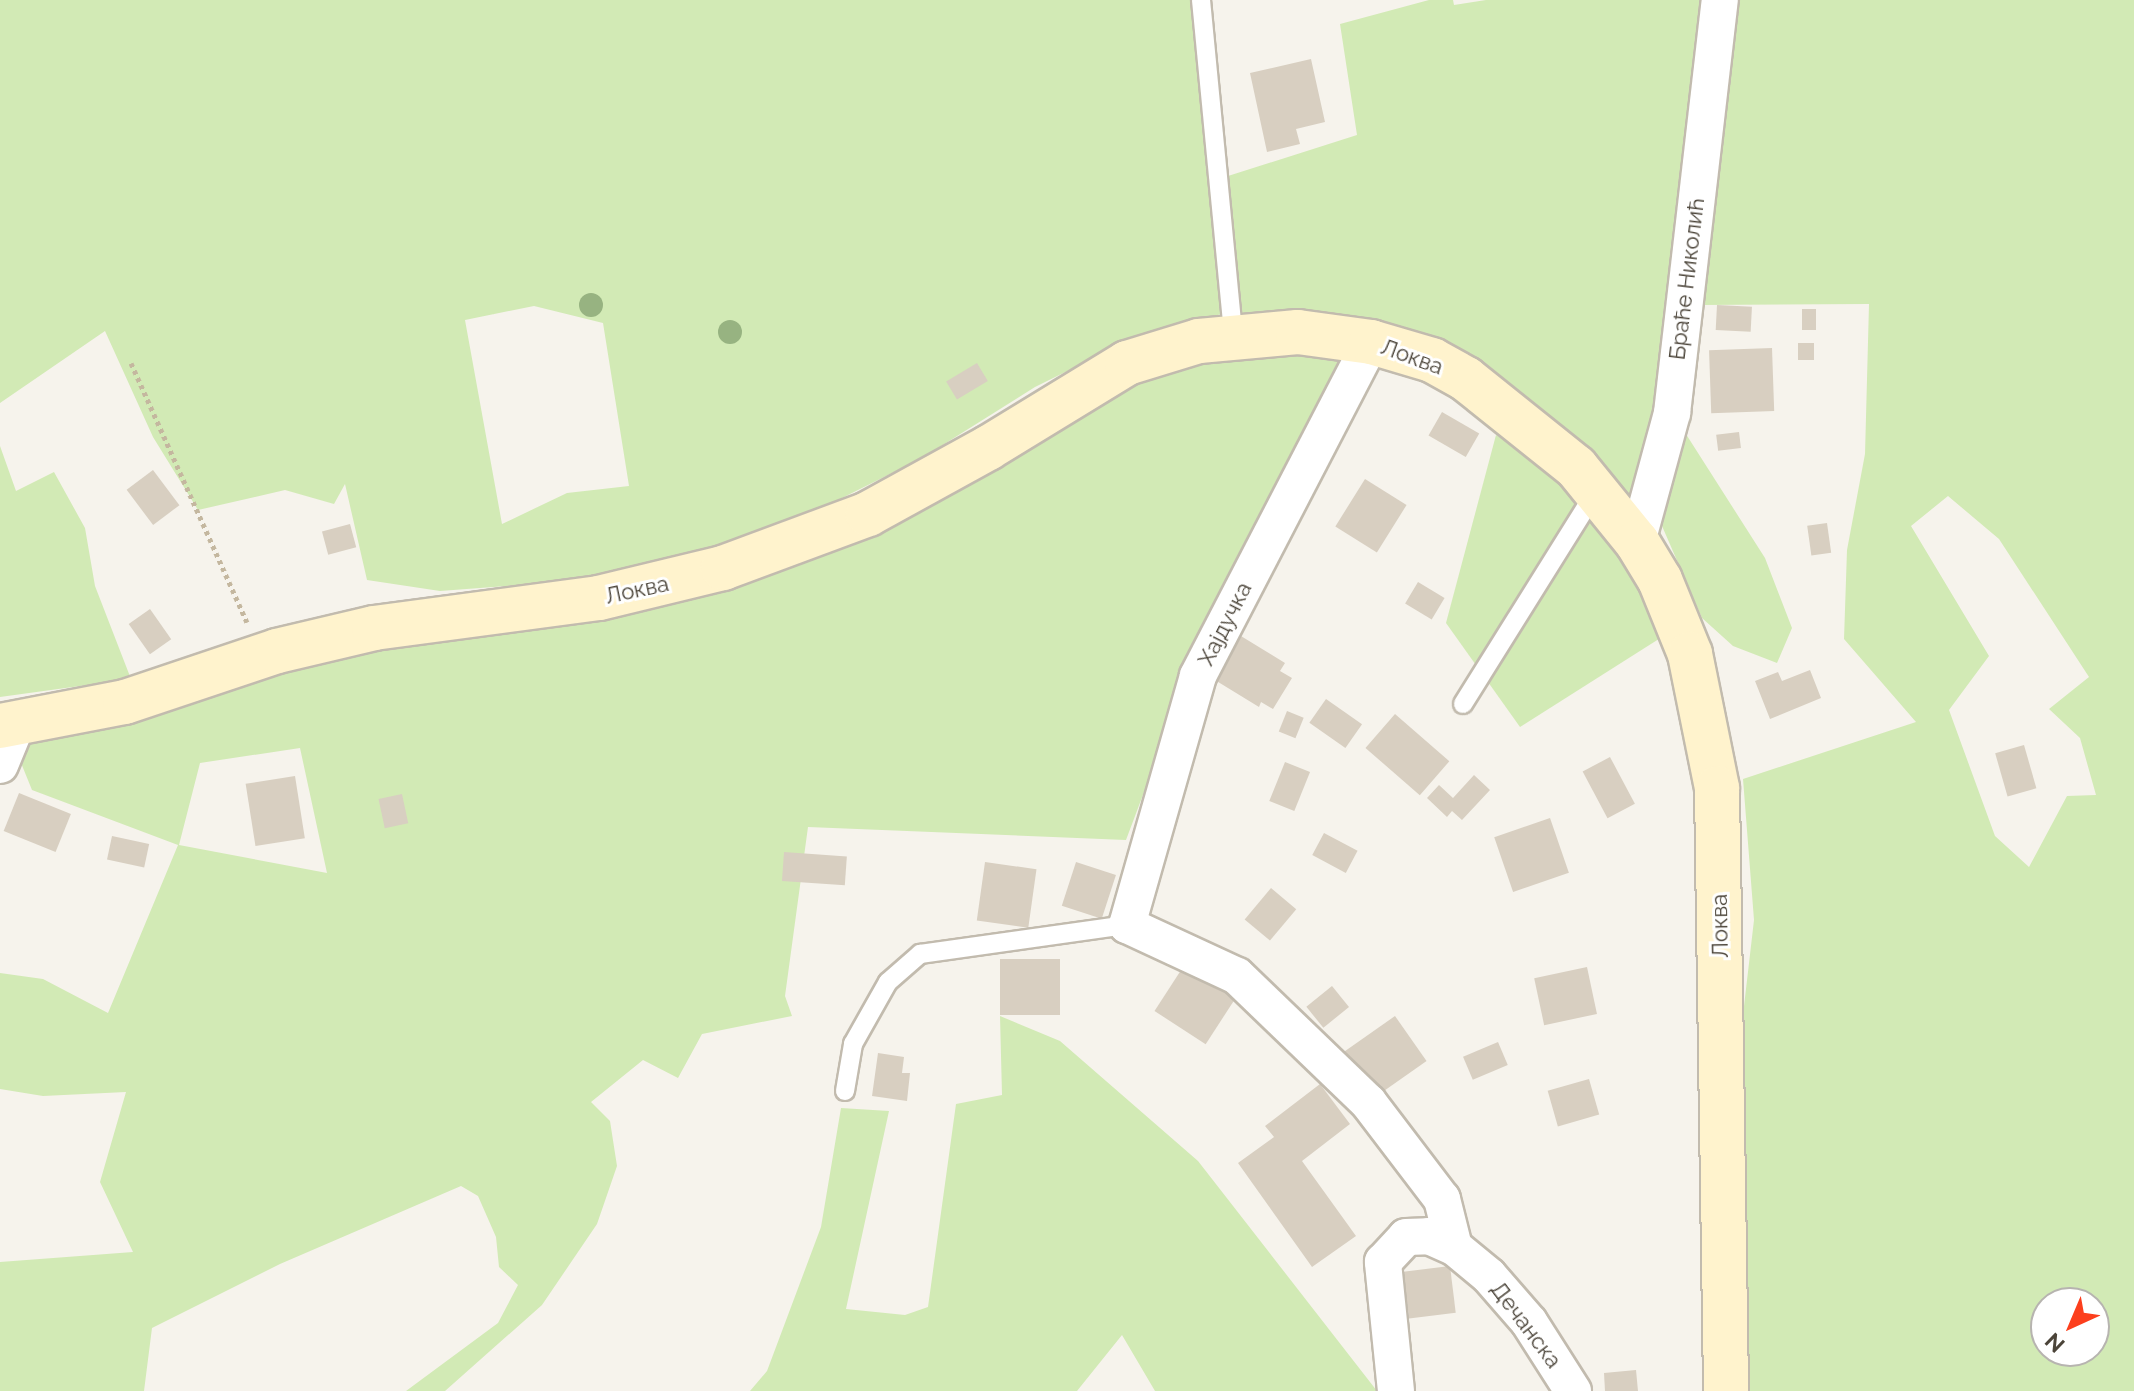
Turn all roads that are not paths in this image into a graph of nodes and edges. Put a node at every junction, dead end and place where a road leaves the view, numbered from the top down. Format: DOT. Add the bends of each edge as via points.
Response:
graph roads {
  1 [pos="1201,0"];
  2 [pos="1716,4"];
  3 [pos="1233,334"];
  4 [pos="1371,342"];
  5 [pos="1596,490"];
  6 [pos="1637,542"];
  7 [pos="1463,704"];
  8 [pos="5,739"];
  9 [pos="1127,925"];
  10 [pos="845,1091"];
  11 [pos="1454,1247"];
  12 [pos="1396,1391"];
  13 [pos="1573,1391"];
  14 [pos="1726,1391"];
  1 -- 3 [label="lane"];
  2 -- 6 [label="street, Браће Николић" via="1672,413"];
  3 -- 4 [label="main road, Локва" via="1298,332"];
  3 -- 8 [label="main road, Локва" via="1127,363 868,514 723,568 599,598 424,618 263,655"];
  4 -- 5 [label="main road, Локва" via="1432,360 1466,379 1576,467"];
  4 -- 9 [label="street, Хајдучка" via="1198,676"];
  5 -- 6 [label="main road, Локва"];
  5 -- 7 [label="lane"];
  6 -- 14 [label="main road, Локва" via="1660,580 1690,654 1717,788"];
  9 -- 10 [label="lane" via="920,954 888,982 853,1044"];
  9 -- 11 [label="street" via="1237,976 1368,1102 1442,1199"];
  11 -- 12 [label="street, Дечанска" via="1429,1236 1406,1237 1383,1262"];
  11 -- 13 [label="street, Дечанска" via="1489,1276 1529,1322"];
}
